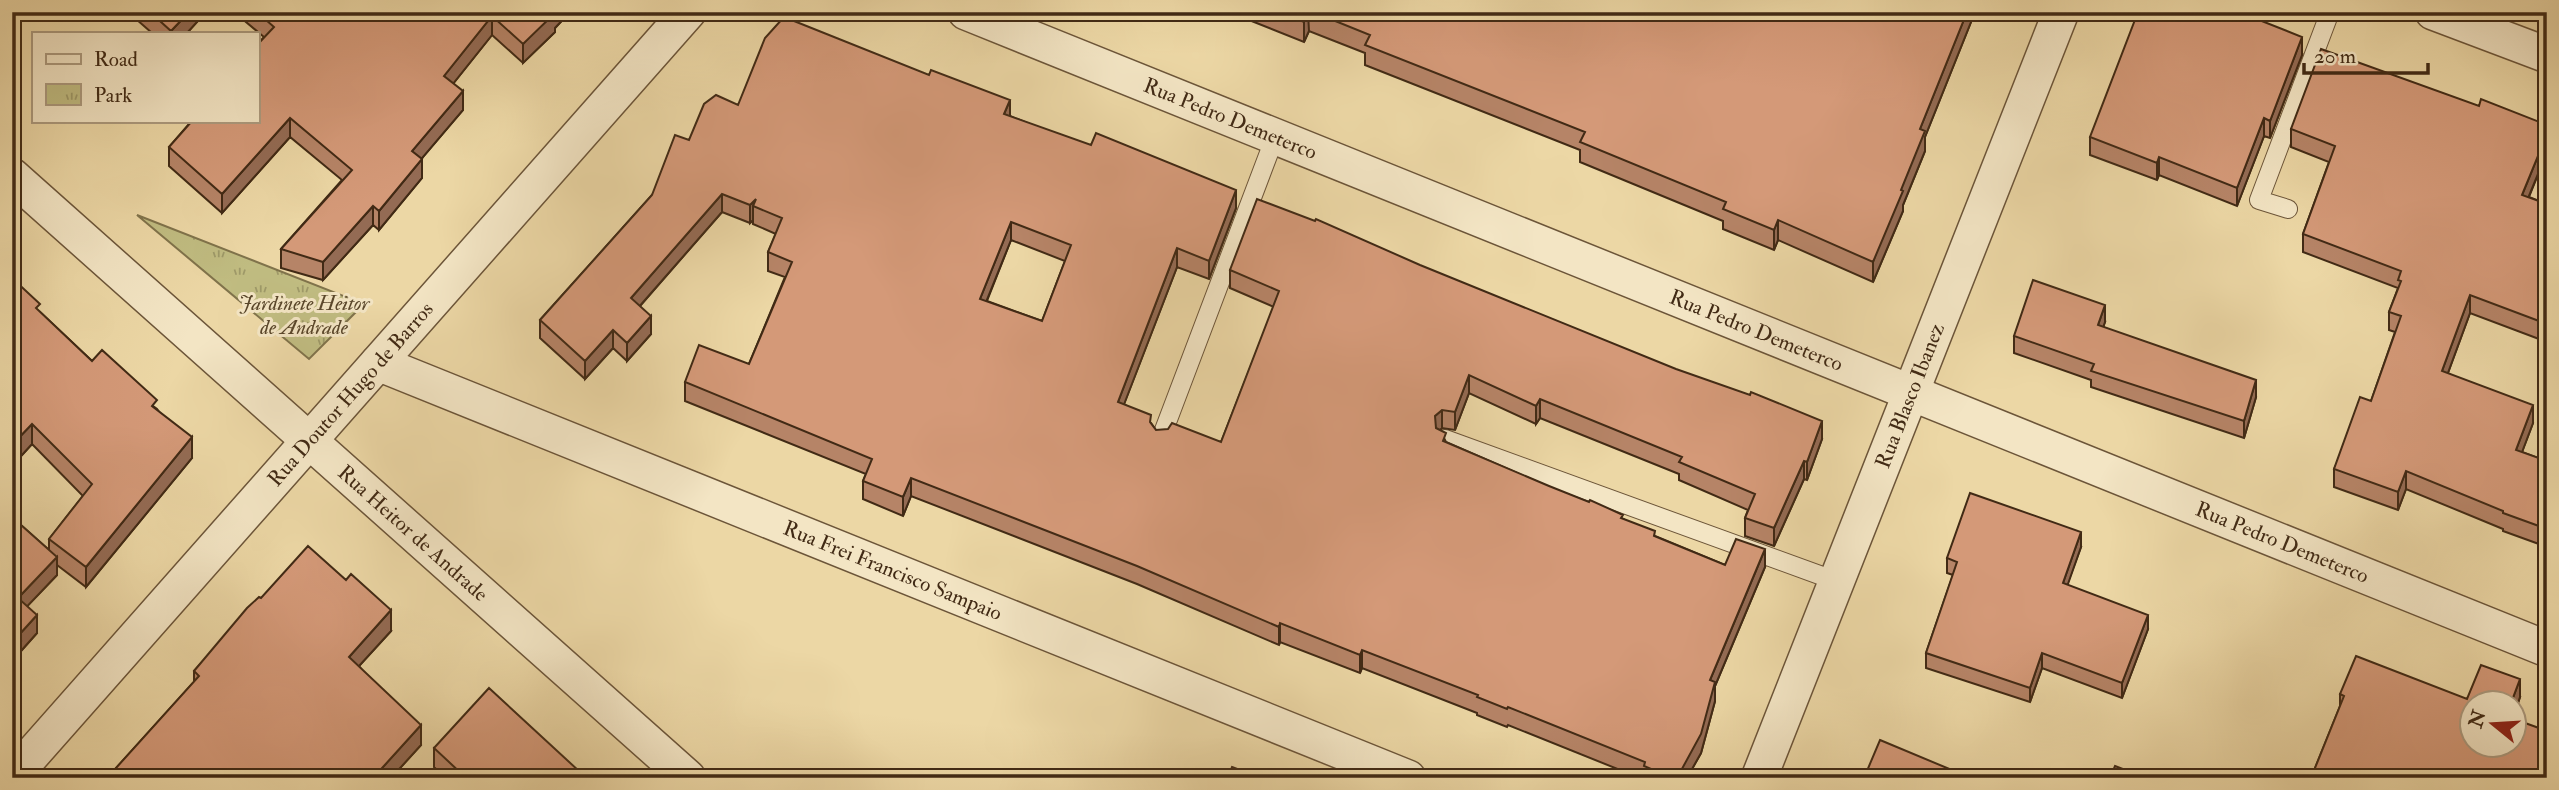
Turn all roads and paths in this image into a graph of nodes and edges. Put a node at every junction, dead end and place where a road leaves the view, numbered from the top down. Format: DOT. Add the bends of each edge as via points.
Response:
graph roads {
  1 [pos="688,12"];
  2 [pos="966,12"];
  3 [pos="2061,12"];
  4 [pos="2330,12"];
  5 [pos="2433,12"];
  6 [pos="2489,33"];
  7 [pos="2547,37"];
  8 [pos="2547,55"];
  9 [pos="1275,136"];
  10 [pos="12,176"];
  11 [pos="2288,209"];
  12 [pos="378,363"];
  13 [pos="1911,393"];
  14 [pos="1161,438"];
  15 [pos="1445,439"];
  16 [pos="310,440"];
  17 [pos="1836,581"];
  18 [pos="2547,649"];
  19 [pos="12,777"];
  20 [pos="688,778"];
  21 [pos="1408,778"];
  22 [pos="1759,778"];
  1 -- 12 [label="street, Rua Doutor Hugo de Barros"];
  2 -- 9 [label="street, Rua Pedro Demeterco"];
  3 -- 13 [label="street, Rua Blasco Ibanez"];
  4 -- 11 [label="lane" via="2259,200"];
  5 -- 6 [label="street"];
  6 -- 7 [label="street"];
  6 -- 8 [label="street"];
  9 -- 13 [label="street, Rua Pedro Demeterco"];
  9 -- 14 [label="lane"];
  10 -- 16 [label="street, Rua Heitor de Andrade"];
  12 -- 16 [label="street, Rua Doutor Hugo de Barros"];
  12 -- 21 [label="street, Rua Frei Francisco Sampaio"];
  13 -- 17 [label="street, Rua Blasco Ibanez"];
  13 -- 18 [label="street, Rua Pedro Demeterco"];
  15 -- 17 [label="lane"];
  16 -- 19 [label="street, Rua Doutor Hugo de Barros"];
  16 -- 20 [label="street, Rua Heitor de Andrade"];
  17 -- 22 [label="street, Rua Blasco Ibanez"];
}
